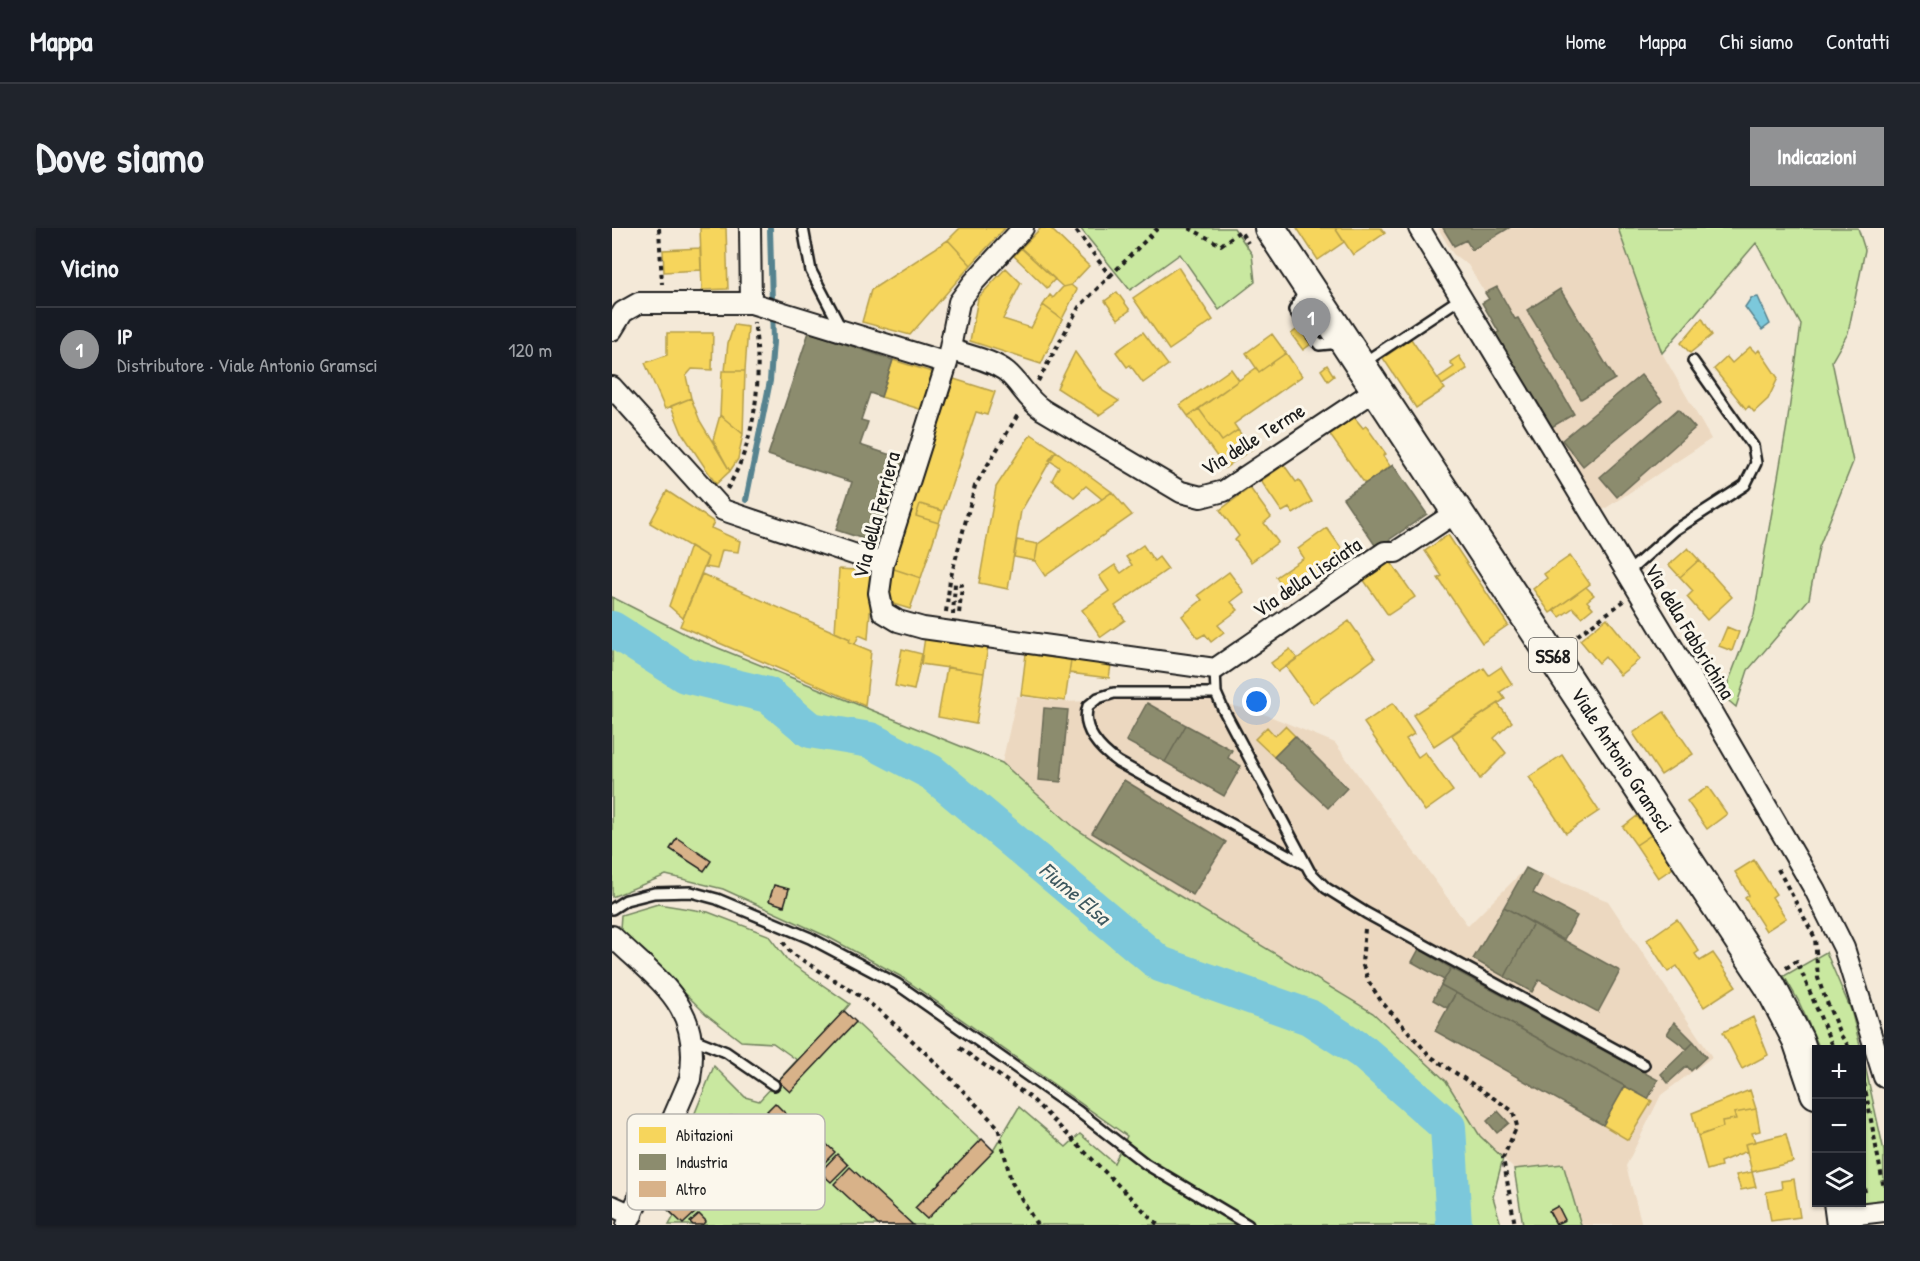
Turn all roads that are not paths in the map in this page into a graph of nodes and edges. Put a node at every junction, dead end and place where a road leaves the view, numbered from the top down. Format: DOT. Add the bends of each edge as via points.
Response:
graph roads {
  1 [pos="750,228"];
  2 [pos="802,228"];
  3 [pos="1023,228"];
  4 [pos="1419,228"];
  5 [pos="1261,238"];
  6 [pos="1461,298"];
  7 [pos="751,303"];
  8 [pos="612,330"];
  9 [pos="843,332"];
  10 [pos="948,356"];
  11 [pos="1694,361"];
  12 [pos="1361,365"];
  13 [pos="613,389"];
  14 [pos="1458,511"];
  15 [pos="883,564"];
  16 [pos="1626,573"];
  17 [pos="1215,669"];
  18 [pos="1216,693"];
  19 [pos="1306,866"];
  20 [pos="612,909"];
  21 [pos="612,936"];
  22 [pos="691,1038"];
  23 [pos="1644,1065"];
  24 [pos="1884,1077"];
  25 [pos="1812,1081"];
  26 [pos="774,1085"];
  27 [pos="675,1114"];
  28 [pos="612,1206"];
  29 [pos="1884,1211"];
  30 [pos="633,1214"];
  31 [pos="1841,1215"];
  32 [pos="1248,1225"];
  1 -- 7 [label="street"];
  2 -- 9 [label="lane" via="811,271"];
  3 -- 10 [label="street, Via della Ferriera" via="963,296"];
  4 -- 6 [label="street, Via della Fabbrichina"];
  5 -- 12 [label="main road, Viale Antonio Gramsci / SS68" via="1307,284"];
  6 -- 12 [label="lane"];
  6 -- 16 [label="street, Via della Fabbrichina"];
  7 -- 8 [label="street" via="639,303 623,312"];
  7 -- 9 [label="street"];
  9 -- 10 [label="street"];
  10 -- 12 [label="street, Via delle Terme" via="1002,368 1027,399 1051,415 1175,488 1201,496 1224,491"];
  10 -- 15 [label="street, Via della Ferriera"];
  11 -- 16 [label="lane" via="1753,446 1755,469 1745,485 1675,530"];
  12 -- 14 [label="main road, Viale Antonio Gramsci / SS68"];
  13 -- 15 [label="street" via="717,505 740,518"];
  14 -- 17 [label="street, Via della Lisciata" via="1396,552 1385,552"];
  14 -- 25 [label="main road, Viale Antonio Gramsci / SS68" via="1770,986 1798,1040"];
  15 -- 17 [label="street, Via della Ferriera" via="879,602 886,615 912,626"];
  16 -- 24 [label="street, Via della Fabbrichina" via="1718,723 1834,926 1856,980"];
  17 -- 18 [label="lane"];
  18 -- 19 [label="lane"];
  18 -- 19 [label="lane" via="1109,694 1088,706 1087,722 1102,750 1118,762"];
  19 -- 23 [label="lane" via="1322,884 1366,913"];
  20 -- 32 [label="lane" via="626,900 654,893 691,892 717,898 776,923 897,984 1146,1164"];
  21 -- 22 [label="street" via="679,1002"];
  22 -- 26 [label="lane" via="726,1052"];
  22 -- 27 [label="street" via="694,1057 690,1079"];
  28 -- 30 [label="street"];
  29 -- 31 [label="street"];
}
